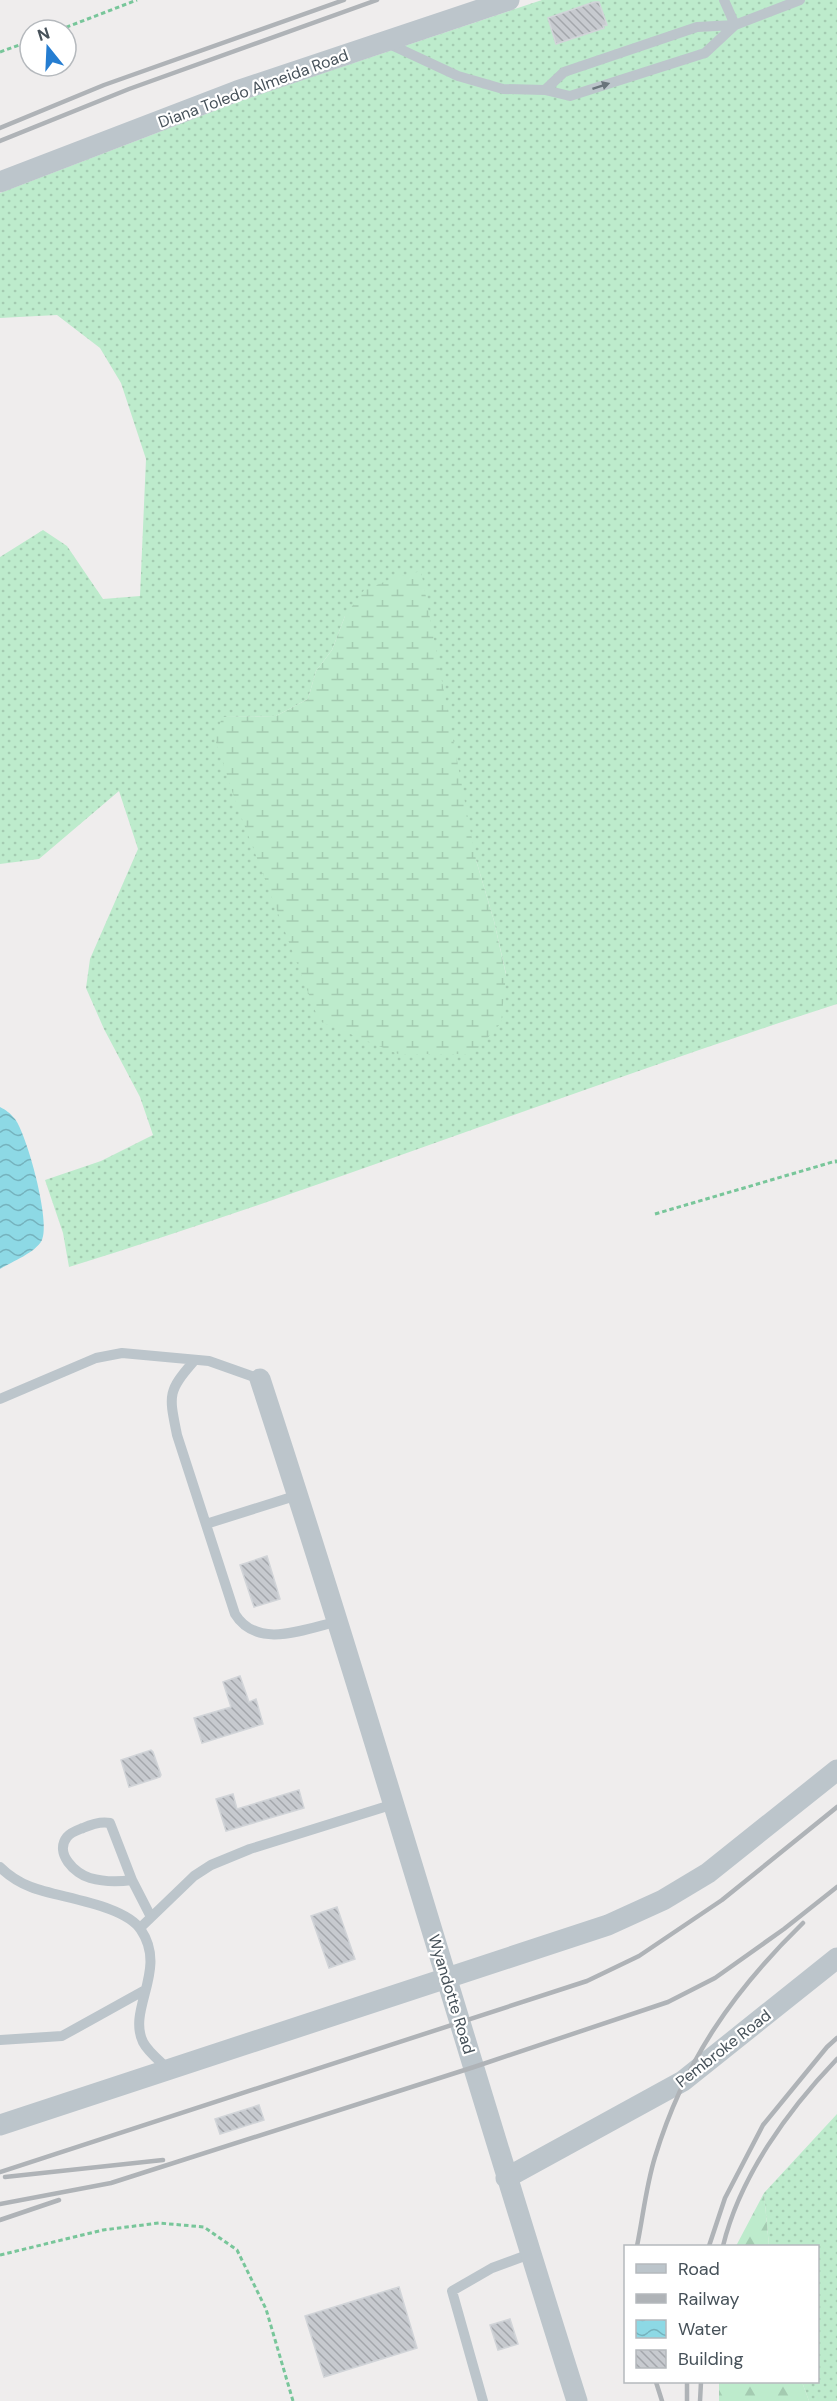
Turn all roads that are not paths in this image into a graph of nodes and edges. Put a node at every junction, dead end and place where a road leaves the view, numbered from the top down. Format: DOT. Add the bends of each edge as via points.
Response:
graph roads {
  1 [pos="509,0"];
  2 [pos="724,0"];
  3 [pos="800,0"];
  4 [pos="735,25"];
  5 [pos="384,42"];
  6 [pos="545,90"];
  7 [pos="0,182"];
  8 [pos="194,1361"];
  9 [pos="260,1379"];
  10 [pos="0,1399"];
  11 [pos="298,1495"];
  12 [pos="206,1524"];
  13 [pos="339,1621"];
  14 [pos="837,1770"];
  15 [pos="394,1803"];
  16 [pos="0,1867"];
  17 [pos="132,1880"];
  18 [pos="151,1917"];
  19 [pos="140,1928"];
  20 [pos="837,1958"];
  21 [pos="447,1977"];
  22 [pos="145,1990"];
  23 [pos="0,2040"];
  24 [pos="168,2069"];
  25 [pos="0,2125"];
  26 [pos="506,2178"];
  27 [pos="530,2254"];
  28 [pos="483,2401"];
  29 [pos="577,2401"];
  1 -- 5 [label="street, Diana Toledo Almeida Road"];
  2 -- 4 [label="lane"];
  3 -- 4 [label="lane"];
  4 -- 6 [label="lane" via="697,27 564,72"];
  6 -- 4 [label="lane, one-way" via="570,96 705,52"];
  5 -- 6 [label="lane" via="458,76 502,89"];
  5 -- 7 [label="street, Diana Toledo Almeida Road" via="237,91"];
  8 -- 9 [label="lane" via="210,1361"];
  8 -- 10 [label="lane" via="122,1353 96,1358"];
  8 -- 12 [label="lane" via="176,1382 172,1411"];
  9 -- 11 [label="street, Wyandotte Road"];
  11 -- 12 [label="lane"];
  11 -- 13 [label="street, Wyandotte Road"];
  12 -- 13 [label="lane" via="241,1624 264,1634 285,1634"];
  13 -- 15 [label="street, Wyandotte Road"];
  14 -- 21 [label="street" via="708,1873 663,1900 608,1925"];
  15 -- 18 [label="lane" via="211,1865"];
  15 -- 21 [label="street, Wyandotte Road"];
  16 -- 19 [label="lane" via="11,1878 32,1888 103,1908 131,1919"];
  17 -- 17 [label="lane" via="110,1823 93,1824 68,1835 64,1853 71,1867 89,1878"];
  17 -- 18 [label="lane"];
  18 -- 19 [label="lane"];
  19 -- 22 [label="lane" via="152,1965"];
  20 -- 26 [label="street, Pembroke Road" via="683,2081"];
  21 -- 24 [label="street"];
  21 -- 26 [label="street, Wyandotte Road"];
  22 -- 23 [label="lane" via="62,2036"];
  22 -- 24 [label="lane" via="140,2019 143,2042"];
  24 -- 25 [label="street"];
  26 -- 27 [label="street, Wyandotte Road"];
  27 -- 28 [label="lane" via="492,2268 452,2291"];
  27 -- 29 [label="street, Wyandotte Road"];
}
